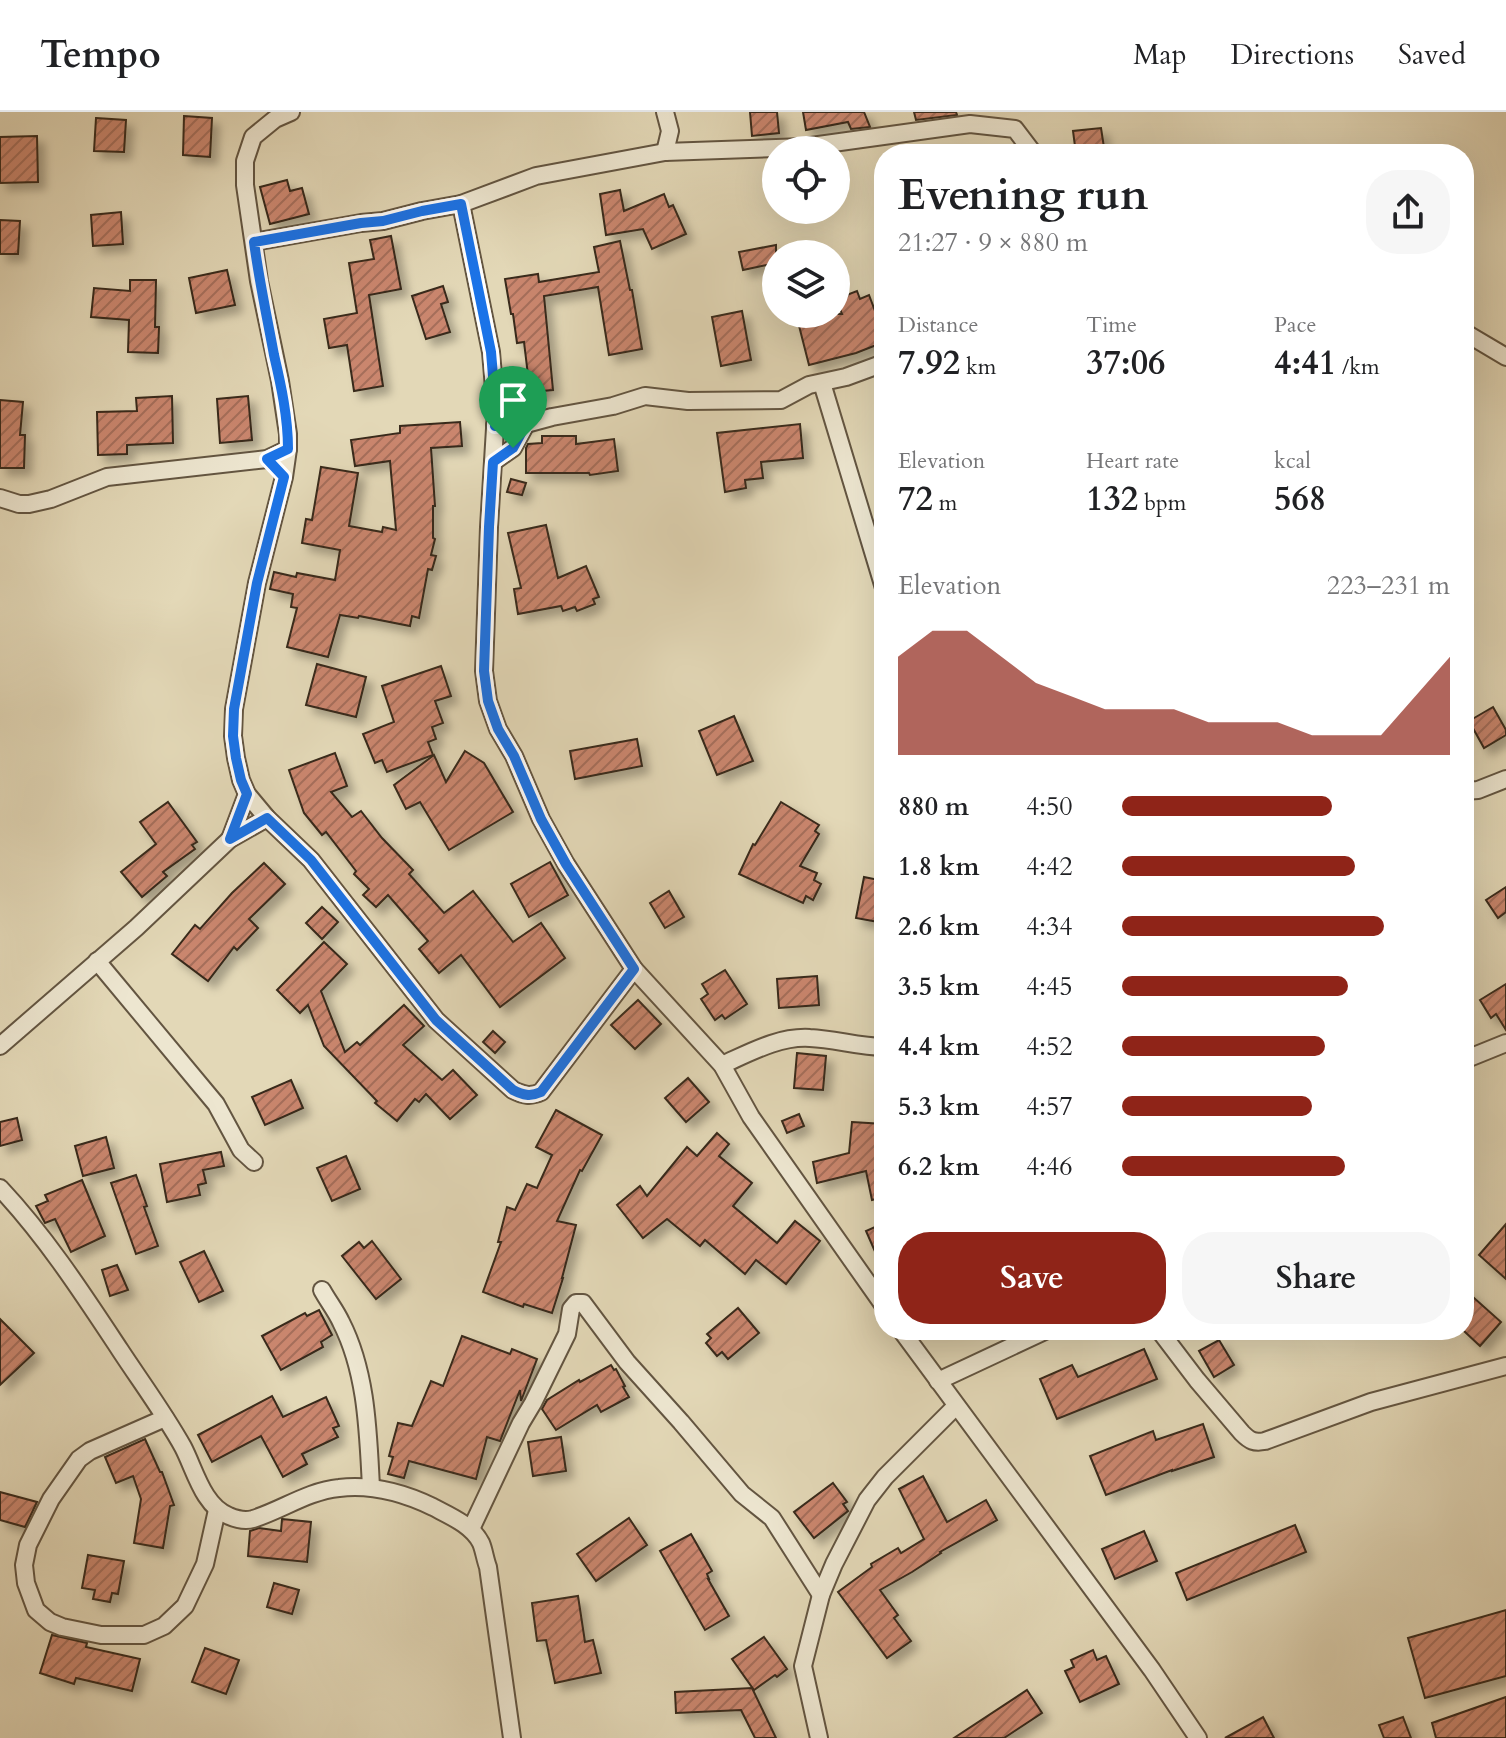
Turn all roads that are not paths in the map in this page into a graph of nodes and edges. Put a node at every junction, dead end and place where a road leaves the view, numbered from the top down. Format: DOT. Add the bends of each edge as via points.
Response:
graph roads {
  1 [pos="291,112"];
  2 [pos="665,112"];
  3 [pos="1014,120"];
  4 [pos="1028,144"];
  5 [pos="665,152"];
  6 [pos="461,204"];
  7 [pos="254,242"];
  8 [pos="1474,338"];
  9 [pos="1506,357"];
  10 [pos="874,367"];
  11 [pos="822,383"];
  12 [pos="526,424"];
  13 [pos="495,426"];
  14 [pos="288,449"];
  15 [pos="267,459"];
  16 [pos="493,462"];
  17 [pos="284,477"];
  18 [pos="0,498"];
  19 [pos="874,555"];
  20 [pos="1506,779"];
  21 [pos="1474,790"];
  22 [pos="247,794"];
  23 [pos="267,818"];
  24 [pos="230,839"];
  25 [pos="97,961"];
  26 [pos="634,969"];
  27 [pos="1506,1043"];
  28 [pos="0,1046"];
  29 [pos="874,1046"];
  30 [pos="1474,1056"];
  31 [pos="722,1065"];
  32 [pos="254,1162"];
  33 [pos="0,1188"];
  34 [pos="322,1290"];
  35 [pos="874,1292"];
  36 [pos="908,1340"];
  37 [pos="1026,1340"];
  38 [pos="1167,1340"];
  39 [pos="1506,1366"];
  40 [pos="938,1381"];
  41 [pos="956,1406"];
  42 [pos="165,1418"];
  43 [pos="371,1487"];
  44 [pos="217,1510"];
  45 [pos="471,1529"];
  46 [pos="821,1595"];
  47 [pos="820,1737"];
  48 [pos="512,1738"];
  49 [pos="1198,1738"];
  1 -- 7 [label="street" via="253,137 245,161"];
  2 -- 5 [label="street" via="670,131"];
  3 -- 4 [label="street"];
  3 -- 5 [label="street" via="804,147"];
  5 -- 6 [label="street" via="536,176"];
  6 -- 7 [label="street"];
  6 -- 13 [label="street" via="491,352"];
  7 -- 14 [label="street"];
  8 -- 9 [label="street"];
  10 -- 11 [label="street"];
  11 -- 12 [label="street" via="781,400 645,396"];
  11 -- 19 [label="street"];
  12 -- 13 [label="street"];
  12 -- 16 [label="street" via="513,448"];
  13 -- 16 [label="street"];
  14 -- 15 [label="street"];
  14 -- 17 [label="street"];
  15 -- 17 [label="street"];
  15 -- 18 [label="street" via="107,477 40,503"];
  16 -- 26 [label="street" via="484,671 488,701 541,819"];
  17 -- 22 [label="street" via="257,583 234,709 236,758"];
  20 -- 21 [label="street"];
  22 -- 23 [label="street"];
  22 -- 24 [label="street"];
  23 -- 24 [label="street"];
  23 -- 26 [label="street" via="311,860 436,1020 524,1095 541,1092"];
  24 -- 25 [label="street"];
  25 -- 28 [label="street"];
  25 -- 32 [label="street" via="216,1104 234,1140"];
  26 -- 31 [label="street"];
  27 -- 30 [label="street"];
  29 -- 31 [label="street" via="808,1037 770,1043"];
  31 -- 35 [label="street" via="751,1117"];
  33 -- 42 [label="street" via="63,1265"];
  34 -- 43 [label="street" via="356,1360 365,1402"];
  36 -- 40 [label="street"];
  37 -- 40 [label="street"];
  38 -- 39 [label="street" via="1255,1443 1371,1402"];
  40 -- 41 [label="street"];
  41 -- 46 [label="street" via="867,1500"];
  41 -- 49 [label="street"];
  42 -- 44 [label="street"];
  42 -- 44 [label="street" via="90,1451 51,1499 24,1565 36,1610 62,1627 101,1635 144,1635 164,1626 185,1606 205,1564"];
  43 -- 44 [label="street" via="337,1488 250,1520"];
  43 -- 45 [label="street" via="423,1502"];
  45 -- 46 [label="street" via="567,1334 571,1309 583,1303 742,1494 772,1518"];
  45 -- 48 [label="street" via="488,1567"];
  46 -- 47 [label="street" via="803,1666"];
}
